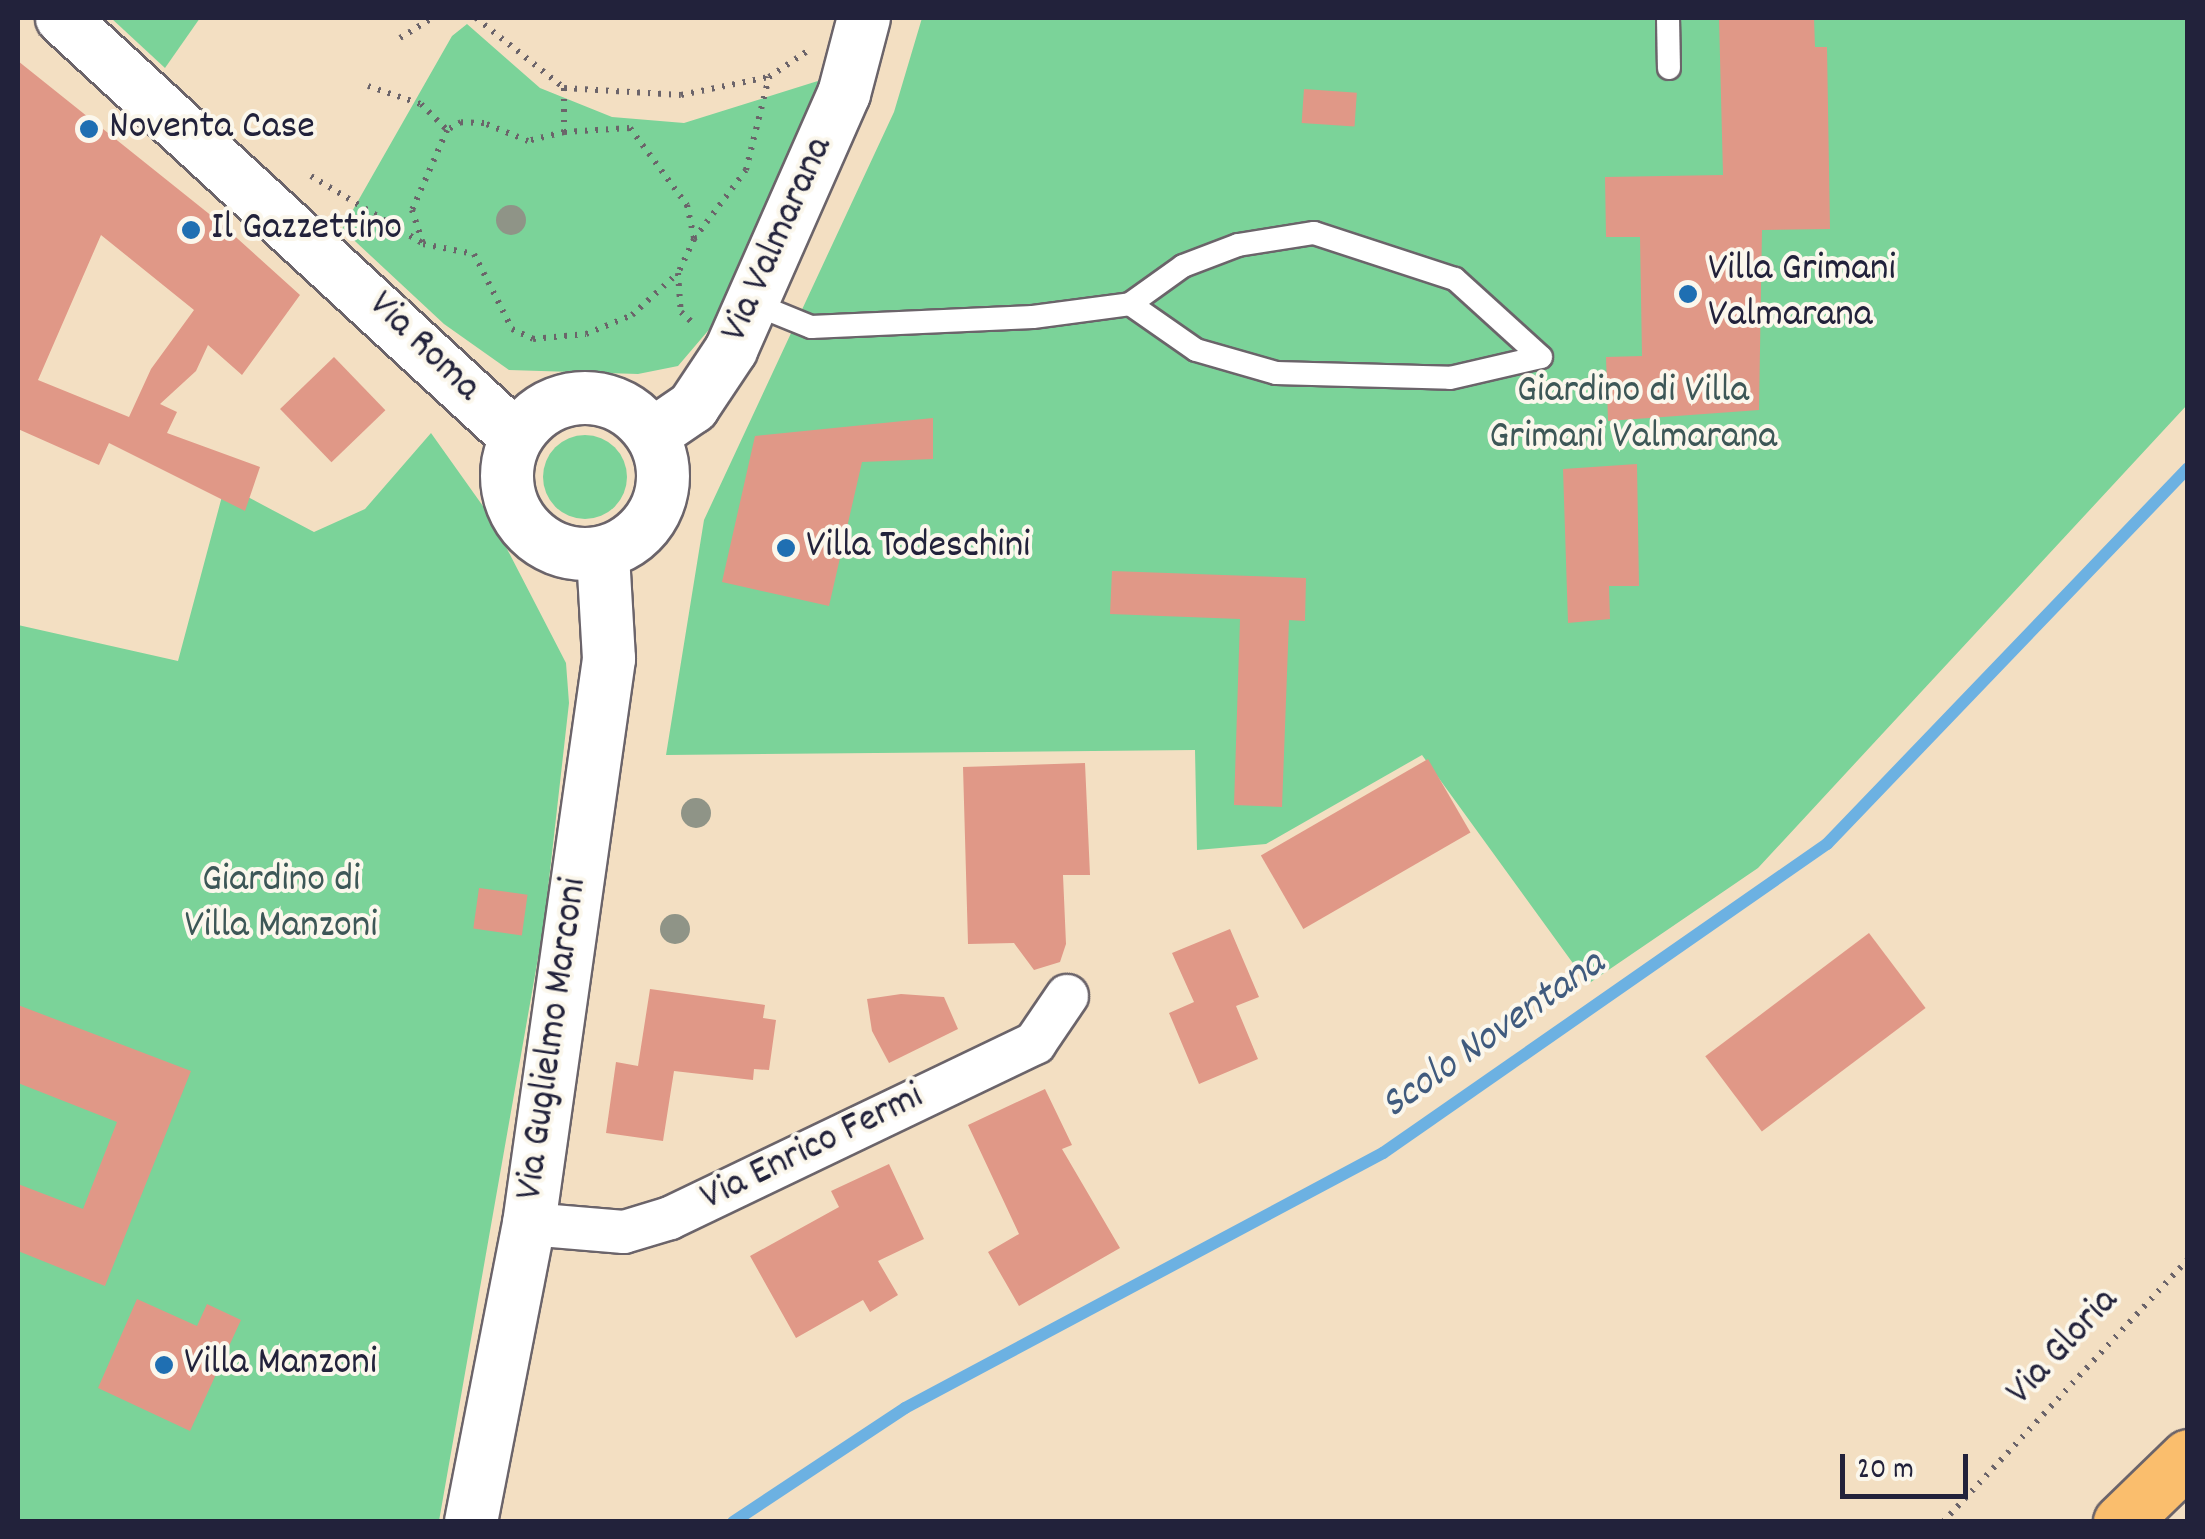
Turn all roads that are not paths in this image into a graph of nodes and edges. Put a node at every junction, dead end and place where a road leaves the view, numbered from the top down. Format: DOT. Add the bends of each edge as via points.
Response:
graph roads {
  1 [pos="62,18"];
  2 [pos="864,18"];
  3 [pos="1668,18"];
  4 [pos="1669,68"];
  5 [pos="752,303"];
  6 [pos="1130,304"];
  7 [pos="652,436"];
  8 [pos="516,437"];
  9 [pos="602,554"];
  10 [pos="1067,996"];
  11 [pos="529,1224"];
  12 [pos="2188,1457"];
  13 [pos="471,1522"];
  14 [pos="2121,1522"];
  1 -- 8 [label="street, Via Roma"];
  2 -- 5 [label="street, Via Valmarana" via="844,94"];
  3 -- 4 [label="lane"];
  5 -- 6 [label="lane" via="811,327 1034,318"];
  5 -- 7 [label="street, Via Valmarana" via="693,407"];
  6 -- 6 [label="lane" via="1196,350 1276,373 1450,378 1541,357 1455,279 1314,233 1238,246 1183,266"];
  7 -- 8 [label="street, Via Roma" via="618,405 572,398 531,418"];
  7 -- 9 [label="street" via="662,464 656,507 630,542"];
  8 -- 9 [label="street" via="507,487 530,533 576,555"];
  9 -- 11 [label="street, Via Guglielmo Marconi" via="609,659"];
  10 -- 11 [label="street, Via Enrico Fermi" via="1035,1043 670,1218 624,1232"];
  11 -- 13 [label="street, Via Guglielmo Marconi"];
  12 -- 14 [label="highway"];
}
